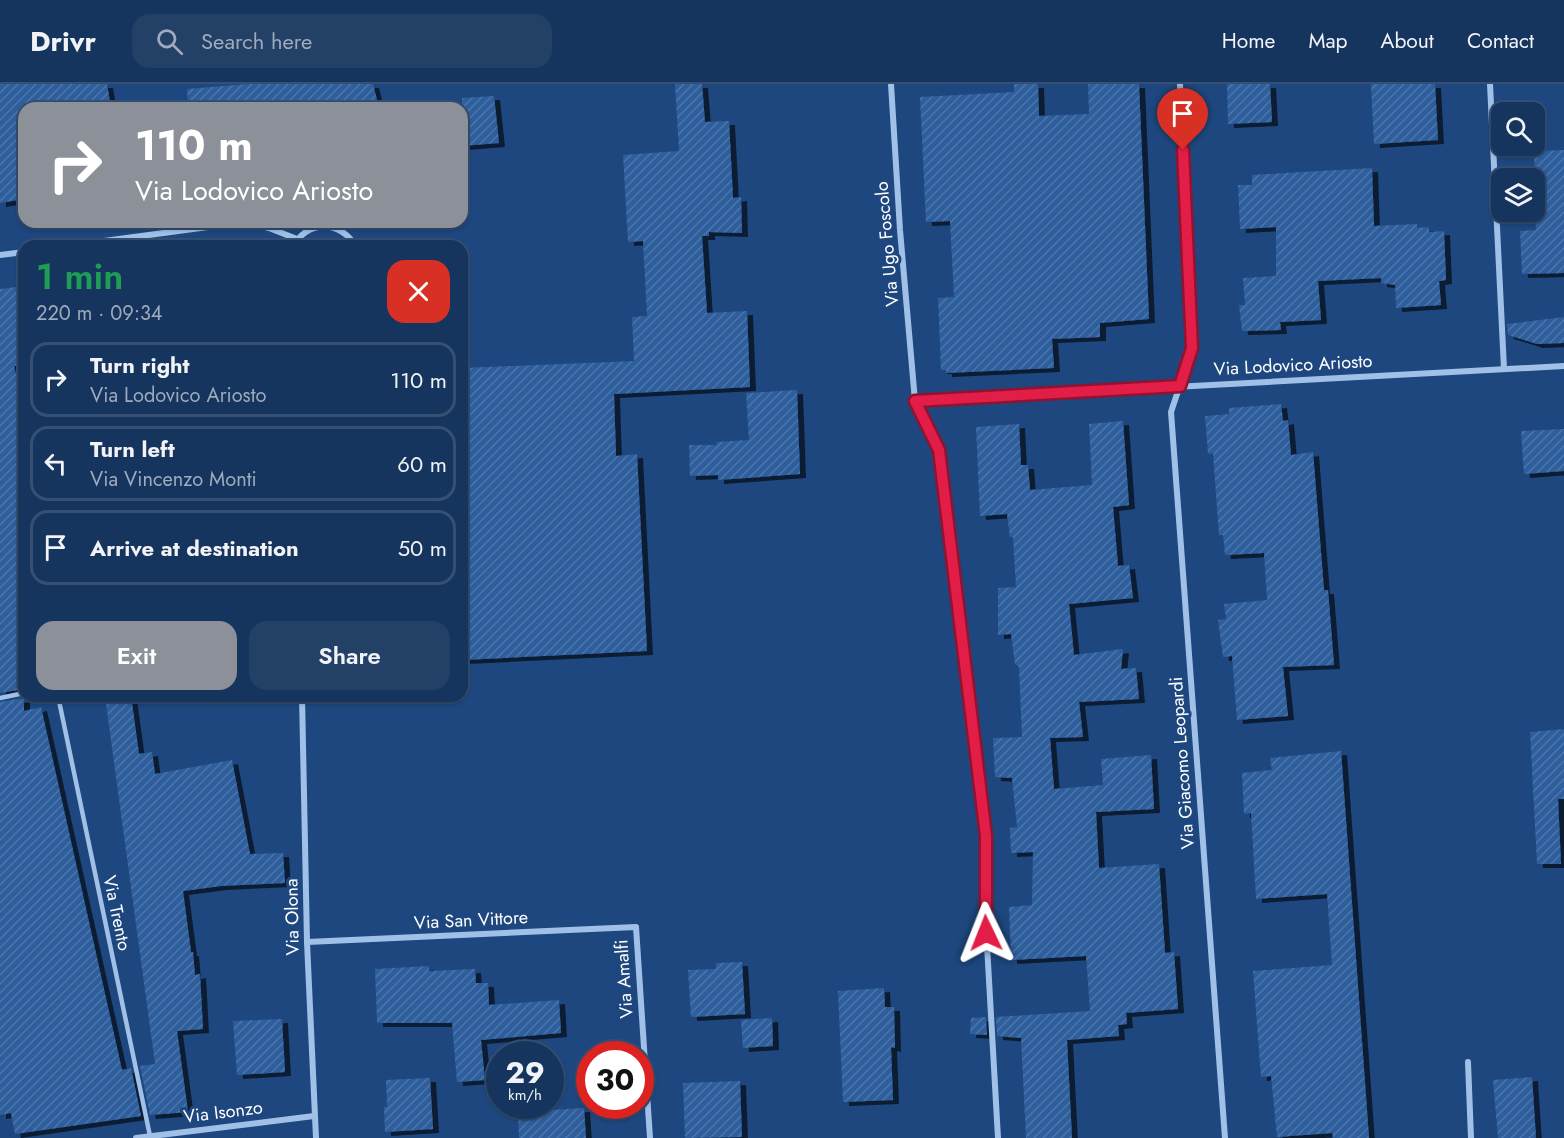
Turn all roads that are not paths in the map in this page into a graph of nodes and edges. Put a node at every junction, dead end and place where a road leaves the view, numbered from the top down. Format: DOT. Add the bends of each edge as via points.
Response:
graph roads {
  1 [pos="891,84"];
  2 [pos="1180,84"];
  3 [pos="1490,84"];
  4 [pos="200,228"];
  5 [pos="263,228"];
  6 [pos="314,228"];
  7 [pos="335,228"];
  8 [pos="297,239"];
  9 [pos="112,240"];
  10 [pos="352,240"];
  11 [pos="18,253"];
  12 [pos="0,255"];
  13 [pos="1564,366"];
  14 [pos="1504,369"];
  15 [pos="1180,386"];
  16 [pos="915,401"];
  17 [pos="18,694"];
  18 [pos="0,698"];
  19 [pos="59,702"];
  20 [pos="302,702"];
  21 [pos="636,927"];
  22 [pos="307,942"];
  23 [pos="1467,1062"];
  24 [pos="314,1116"];
  25 [pos="150,1136"];
  26 [pos="136,1138"];
  27 [pos="316,1138"];
  28 [pos="650,1138"];
  29 [pos="998,1138"];
  30 [pos="1225,1138"];
  31 [pos="1471,1138"];
  1 -- 16 [label="street, Via Ugo Foscolo"];
  2 -- 15 [label="street, Via Giacomo Leopardi" via="1192,348"];
  3 -- 14 [label="street"];
  4 -- 9 [label="street"];
  5 -- 8 [label="street"];
  6 -- 8 [label="street"];
  7 -- 10 [label="street"];
  11 -- 12 [label="street"];
  13 -- 14 [label="street, Via Lodovico Ariosto"];
  14 -- 15 [label="street, Via Lodovico Ariosto"];
  15 -- 16 [label="street, Via Lodovico Ariosto"];
  15 -- 30 [label="street, Via Giacomo Leopardi" via="1171,412"];
  16 -- 29 [label="street" via="939,450 986,836 984,910"];
  17 -- 18 [label="lane"];
  19 -- 25 [label="lane, Via Trento"];
  20 -- 22 [label="street, Via Olona"];
  21 -- 22 [label="street, Via San Vittore"];
  21 -- 28 [label="street, Via Amalfi"];
  22 -- 24 [label="street, Via Olona"];
  23 -- 31 [label="street"];
  24 -- 25 [label="street, Via Isonzo"];
  24 -- 27 [label="street, Via Olona"];
  25 -- 26 [label="street, Via Isonzo"];
}
